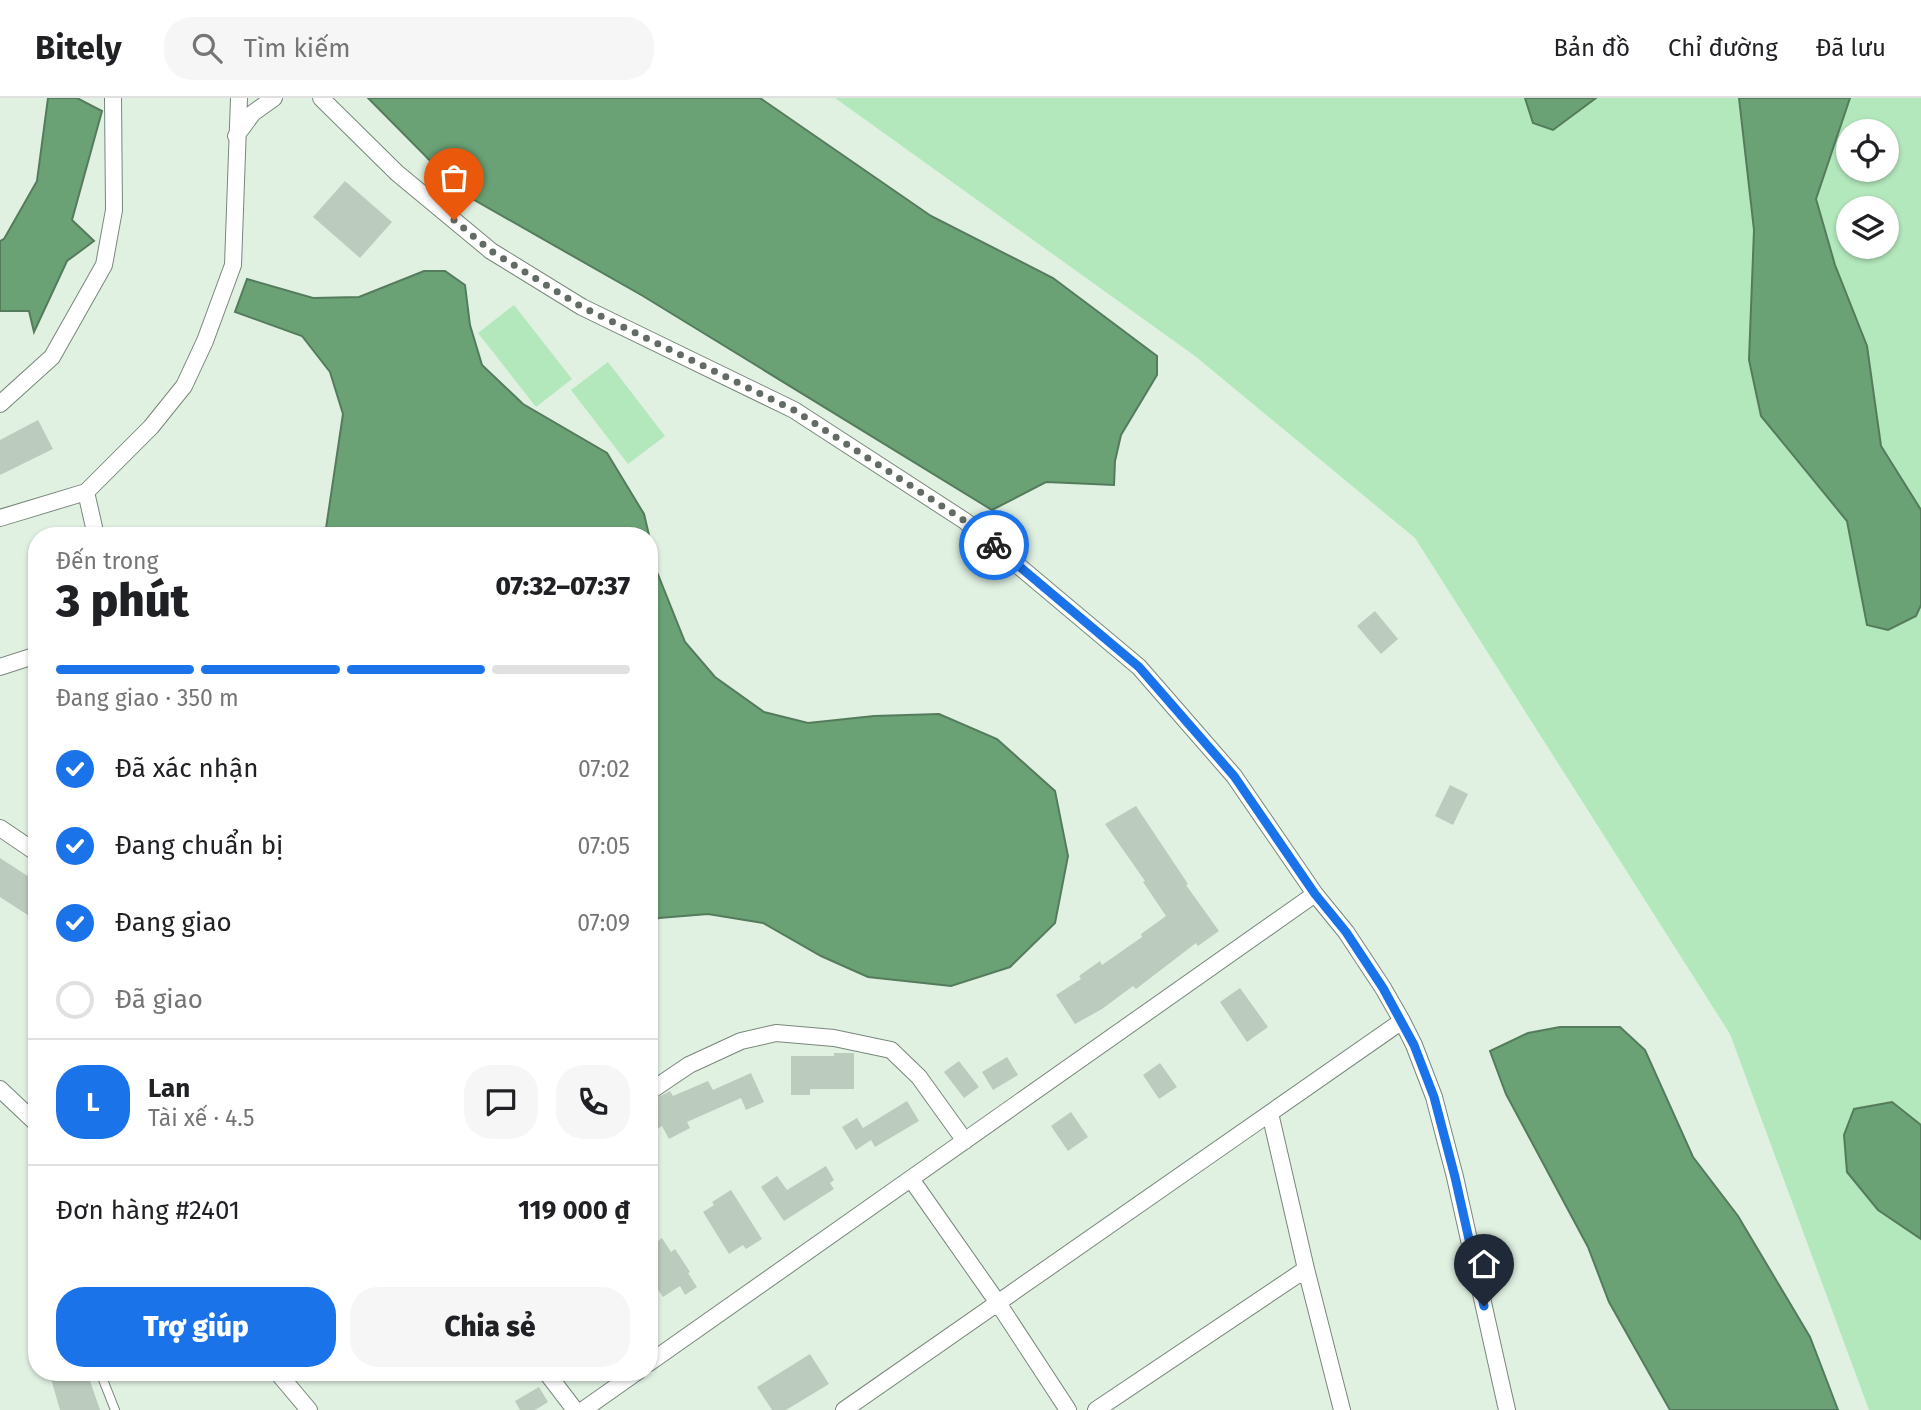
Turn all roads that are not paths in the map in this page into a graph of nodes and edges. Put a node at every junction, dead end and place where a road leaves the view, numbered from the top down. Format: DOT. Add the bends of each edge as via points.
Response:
graph roads {
  1 [pos="113,98"];
  2 [pos="239,98"];
  3 [pos="274,98"];
  4 [pos="321,98"];
  5 [pos="236,136"];
  6 [pos="0,404"];
  7 [pos="86,492"];
  8 [pos="0,518"];
  9 [pos="94,527"];
  10 [pos="28,658"];
  11 [pos="0,667"];
  12 [pos="0,828"];
  13 [pos="28,847"];
  14 [pos="1315,894"];
  15 [pos="1402,1021"];
  16 [pos="658,1086"];
  17 [pos="0,1089"];
  18 [pos="1270,1113"];
  19 [pos="28,1115"];
  20 [pos="965,1141"];
  21 [pos="911,1179"];
  22 [pos="1306,1269"];
  23 [pos="998,1303"];
  24 [pos="658,1357"];
  25 [pos="104,1381"];
  26 [pos="285,1381"];
  27 [pos="553,1381"];
  28 [pos="624,1381"];
  29 [pos="115,1410"];
  30 [pos="309,1410"];
  31 [pos="575,1410"];
  32 [pos="583,1410"];
  33 [pos="844,1410"];
  34 [pos="1069,1410"];
  35 [pos="1096,1410"];
  36 [pos="1342,1410"];
  37 [pos="1507,1410"];
  1 -- 6 [label="street" via="114,211 104,265 52,357"];
  2 -- 5 [label="street"];
  3 -- 5 [label="street" via="253,113"];
  4 -- 14 [label="street" via="397,173 491,251 582,307 794,410 965,521 1139,667 1234,776"];
  5 -- 7 [label="street" via="233,265 205,341 184,386"];
  7 -- 8 [label="street"];
  7 -- 9 [label="street"];
  10 -- 11 [label="street"];
  12 -- 13 [label="street"];
  14 -- 15 [label="street" via="1346,932"];
  14 -- 20 [label="street"];
  15 -- 18 [label="street"];
  15 -- 37 [label="street" via="1434,1097"];
  16 -- 20 [label="street" via="740,1041 776,1034 834,1038 891,1050 919,1077"];
  17 -- 19 [label="street"];
  18 -- 22 [label="street"];
  18 -- 23 [label="street"];
  20 -- 21 [label="street"];
  21 -- 23 [label="street"];
  21 -- 24 [label="street"];
  22 -- 35 [label="street"];
  22 -- 36 [label="street"];
  23 -- 33 [label="street"];
  23 -- 34 [label="street"];
  25 -- 29 [label="lane"];
  26 -- 30 [label="street"];
  27 -- 31 [label="street"];
  28 -- 32 [label="street"];
}
